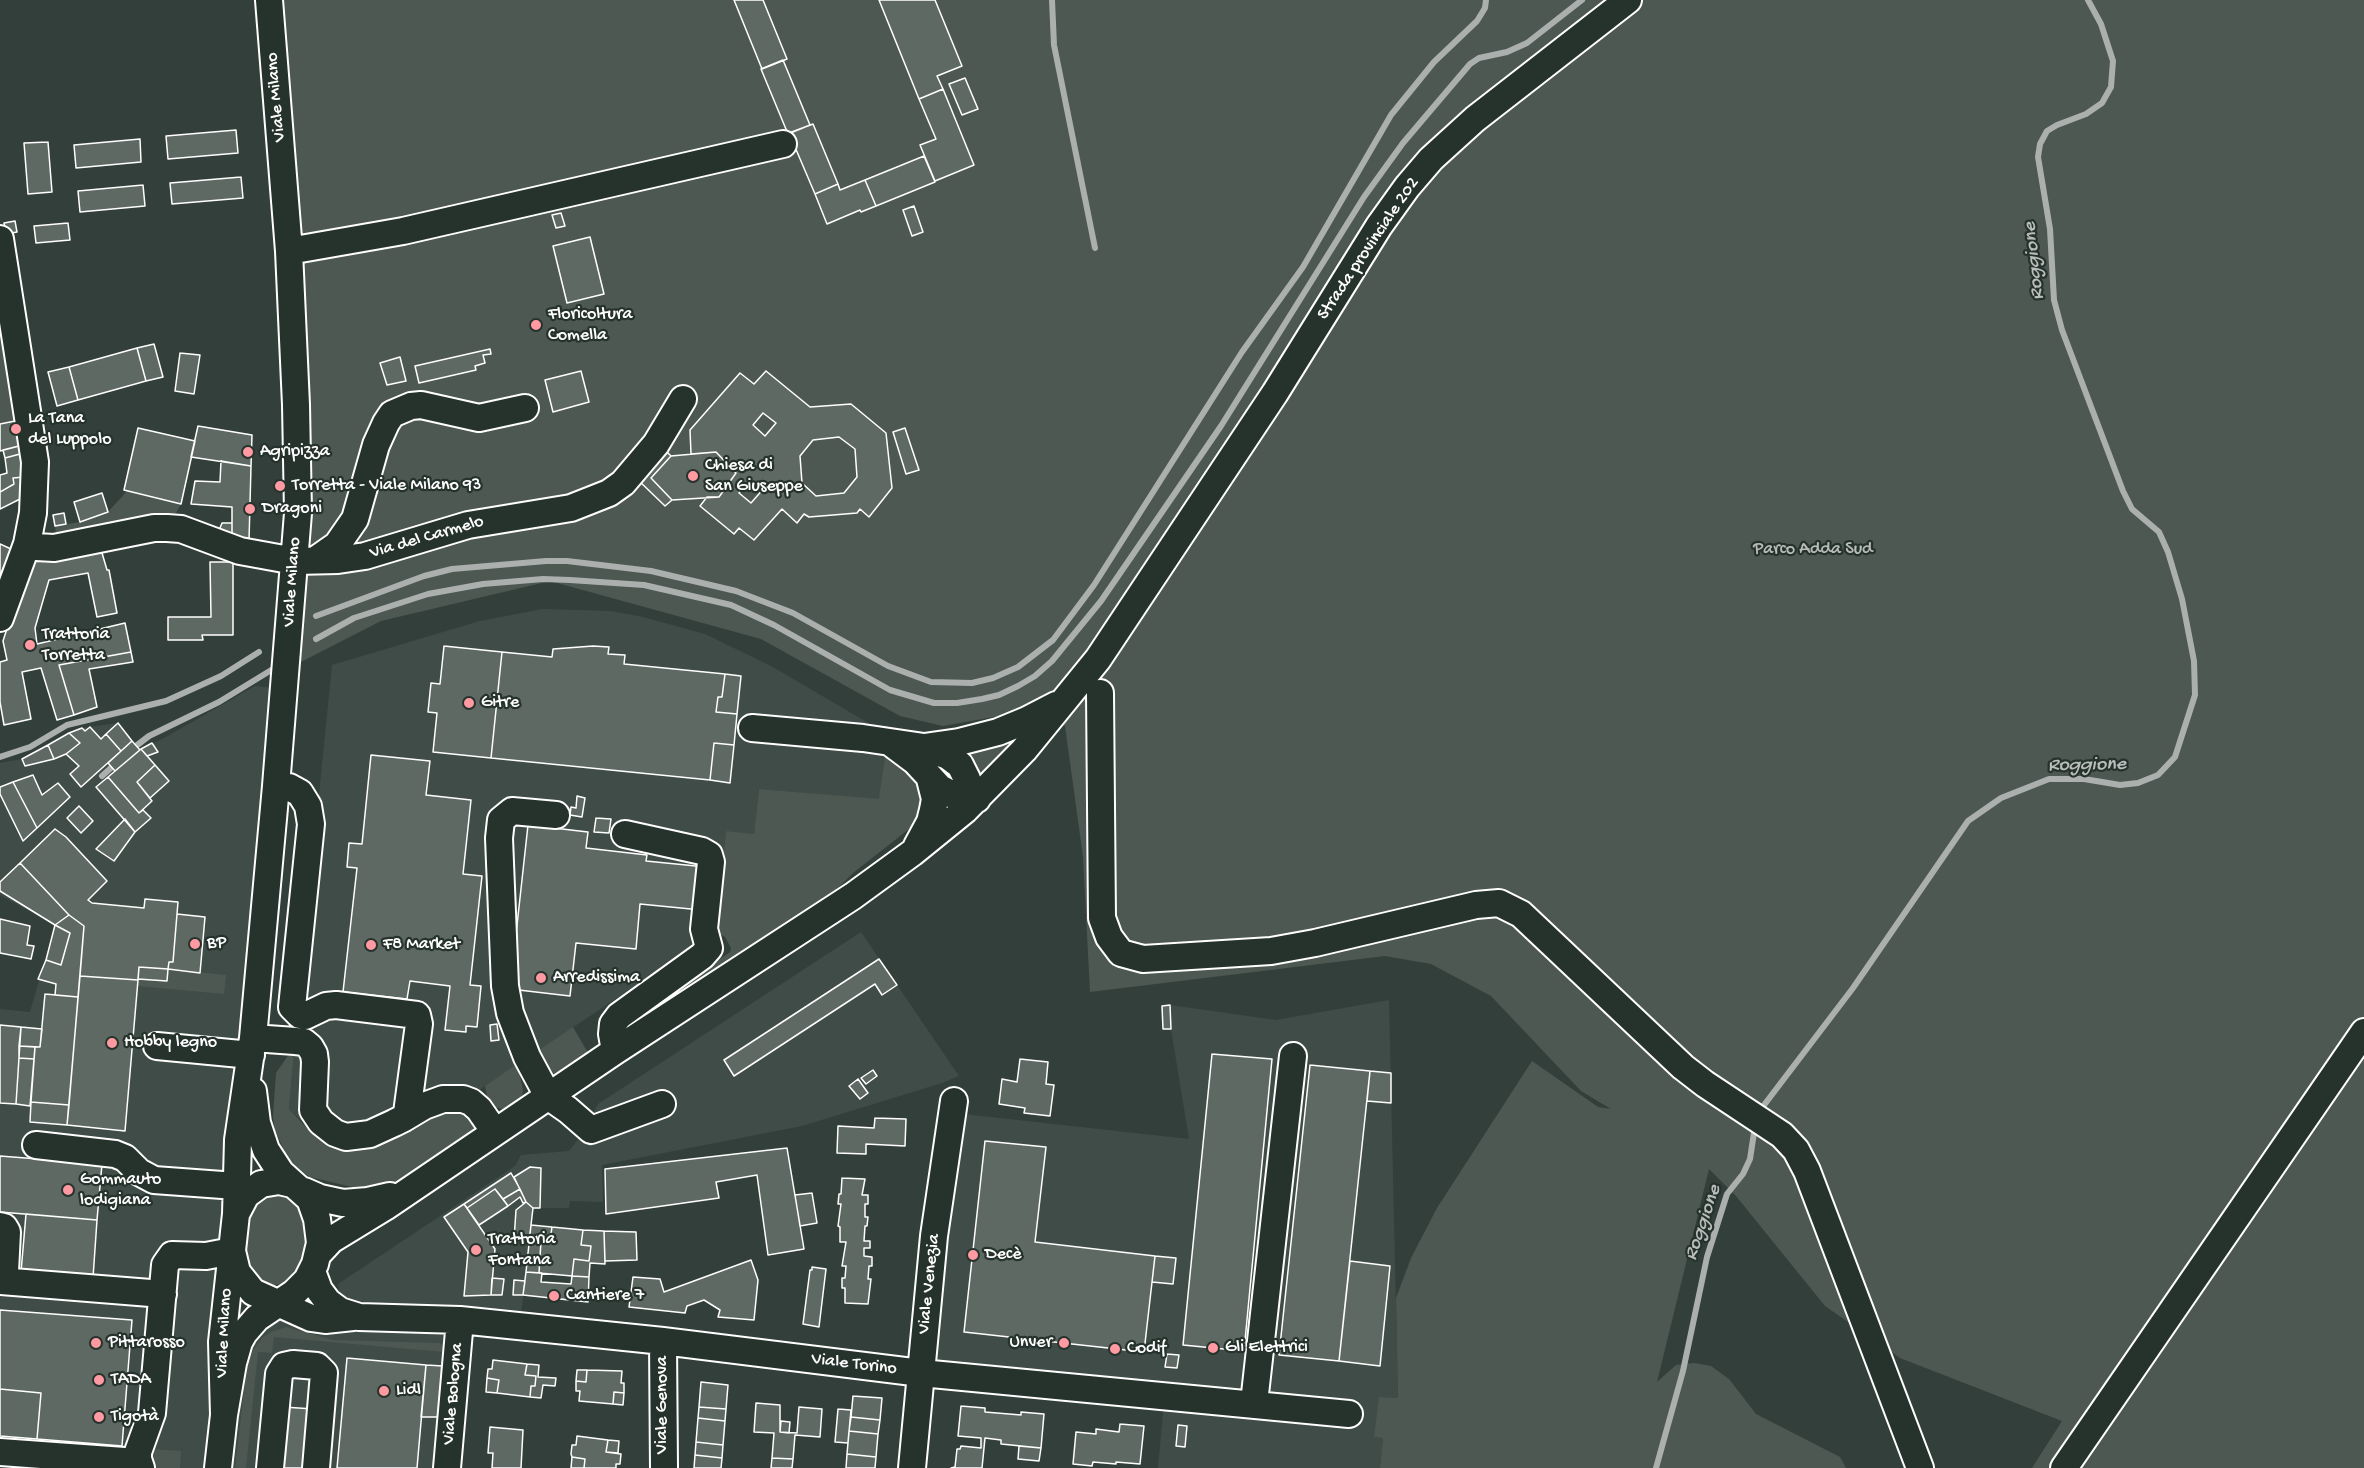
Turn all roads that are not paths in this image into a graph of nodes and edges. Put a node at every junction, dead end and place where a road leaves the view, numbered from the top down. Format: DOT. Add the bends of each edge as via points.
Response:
graph roads {
  1 [pos="269,0"];
  2 [pos="1628,0"];
  3 [pos="783,144"];
  4 [pos="0,239"];
  5 [pos="289,251"];
  6 [pos="0,290"];
  7 [pos="19,357"];
  8 [pos="683,399"];
  9 [pos="525,408"];
  10 [pos="27,544"];
  11 [pos="306,560"];
  12 [pos="0,618"];
  13 [pos="1100,693"];
  14 [pos="1066,699"];
  15 [pos="752,728"];
  16 [pos="891,743"];
  17 [pos="924,747"];
  18 [pos="930,779"];
  19 [pos="276,786"];
  20 [pos="969,803"];
  21 [pos="556,815"];
  22 [pos="626,834"];
  23 [pos="912,853"];
  24 [pos="2364,1032"];
  25 [pos="157,1046"];
  26 [pos="252,1046"];
  27 [pos="615,1051"];
  28 [pos="1293,1056"];
  29 [pos="548,1096"];
  30 [pos="954,1101"];
  31 [pos="662,1104"];
  32 [pos="404,1118"];
  33 [pos="495,1132"];
  34 [pos="36,1145"];
  35 [pos="236,1186"];
  36 [pos="413,1187"];
  37 [pos="298,1188"];
  38 [pos="236,1214"];
  39 [pos="0,1226"];
  40 [pos="232,1251"];
  41 [pos="315,1263"];
  42 [pos="5,1281"];
  43 [pos="163,1294"];
  44 [pos="279,1302"];
  45 [pos="359,1317"];
  46 [pos="460,1320"];
  47 [pos="663,1341"];
  48 [pos="921,1373"];
  49 [pos="1254,1403"];
  50 [pos="1349,1414"];
  51 [pos="224,1415"];
  52 [pos="0,1452"];
  53 [pos="140,1465"];
  54 [pos="218,1468"];
  55 [pos="270,1468"];
  56 [pos="316,1468"];
  57 [pos="447,1468"];
  58 [pos="664,1468"];
  59 [pos="912,1468"];
  60 [pos="1920,1468"];
  61 [pos="2064,1468"];
  1 -- 5 [label="street, Viale Milano"];
  2 -- 14 [label="street, Strada provinciale 202" via="1475,119 1407,187 1170,552 1098,659"];
  3 -- 5 [label="street" via="403,231"];
  4 -- 7 [label="street"];
  5 -- 11 [label="street, Viale Milano"];
  6 -- 7 [label="street"];
  7 -- 10 [label="street" via="35,462"];
  8 -- 11 [label="street, Via del Carmelo" via="656,444 623,483 592,501 468,525 365,556"];
  9 -- 11 [label="street" via="479,418 421,405 392,414 381,433 355,519 337,545"];
  10 -- 11 [label="street, Via del Carmelo" via="54,548 167,528 181,529 240,551"];
  10 -- 12 [label="street"];
  11 -- 19 [label="street, Viale Milano"];
  13 -- 60 [label="street" via="1102,918 1108,937 1121,953 1143,959 1271,951 1476,905 1499,903 1521,914 1683,1067 1782,1135 1796,1150"];
  14 -- 17 [label="street" via="1012,727"];
  14 -- 20 [label="street, Strada provinciale 202" via="1024,750"];
  15 -- 16 [label="street"];
  16 -- 17 [label="street"];
  16 -- 18 [label="street" via="915,761"];
  17 -- 20 [label="street" via="960,765 967,779"];
  18 -- 20 [label="street"];
  18 -- 23 [label="street" via="935,799 933,810"];
  19 -- 26 [label="street, Viale Milano"];
  19 -- 32 [label="street" via="300,793 308,806 311,824 292,1007 305,1016 336,1005 417,1015 417,1044"];
  20 -- 23 [label="street, Strada provinciale 202"];
  21 -- 29 [label="street" via="512,811 501,820 499,838 506,999 527,1057"];
  22 -- 27 [label="street" via="709,855 704,929 709,948 618,1016 612,1034"];
  23 -- 27 [label="street, Strada provinciale 202" via="853,896"];
  24 -- 61 [label="street"];
  25 -- 26 [label="street"];
  26 -- 32 [label="street" via="295,1041 310,1047 315,1062 313,1110 335,1133 346,1137 370,1134"];
  26 -- 35 [label="street, Viale Milano" via="238,1140"];
  26 -- 37 [label="street, Viale Milano" via="254,1106 261,1138 272,1161"];
  27 -- 29 [label="street, Strada provinciale 202"];
  28 -- 49 [label="street"];
  29 -- 31 [label="street" via="591,1130"];
  29 -- 33 [label="street, Strada provinciale 202"];
  30 -- 48 [label="street, Viale Venezia" via="934,1236"];
  32 -- 33 [label="street" via="443,1099 463,1099 479,1109"];
  33 -- 36 [label="street, Strada provinciale 202"];
  34 -- 35 [label="street" via="115,1154 154,1180"];
  35 -- 38 [label="street, Viale Milano"];
  36 -- 37 [label="street" via="357,1203 333,1201"];
  36 -- 41 [label="street" via="332,1240"];
  37 -- 38 [label="street, Viale Milano" via="279,1181 261,1184 246,1195"];
  37 -- 41 [label="street, Viale Milano" via="310,1199 317,1218 320,1233"];
  38 -- 40 [label="street, Viale Milano"];
  39 -- 42 [label="street" via="7,1232"];
  40 -- 43 [label="street" via="206,1256 172,1255 165,1265"];
  40 -- 44 [label="street, Viale Milano" via="237,1272 247,1287"];
  40 -- 51 [label="street, Viale Milano" via="222,1342"];
  41 -- 44 [label="street, Viale Milano" via="294,1293"];
  41 -- 45 [label="street, Viale Torino" via="319,1290 328,1302"];
  42 -- 43 [label="street"];
  43 -- 53 [label="street" via="152,1413 140,1443"];
  44 -- 45 [label="street, Viale Torino" via="317,1319"];
  44 -- 51 [label="street, Viale Milano" via="250,1324 240,1342 232,1364"];
  45 -- 46 [label="street, Viale Torino"];
  46 -- 47 [label="street, Viale Torino"];
  46 -- 57 [label="street, Viale Bologna"];
  47 -- 48 [label="street, Viale Torino"];
  47 -- 58 [label="street, Viale Genova"];
  48 -- 49 [label="street, Viale Torino"];
  48 -- 59 [label="street, Viale Venezia"];
  49 -- 50 [label="street, Viale Torino"];
  51 -- 54 [label="street, Viale Milano"];
  52 -- 53 [label="street"];
  55 -- 56 [label="street" via="279,1374 284,1366 293,1364 317,1366 324,1373"];
}
